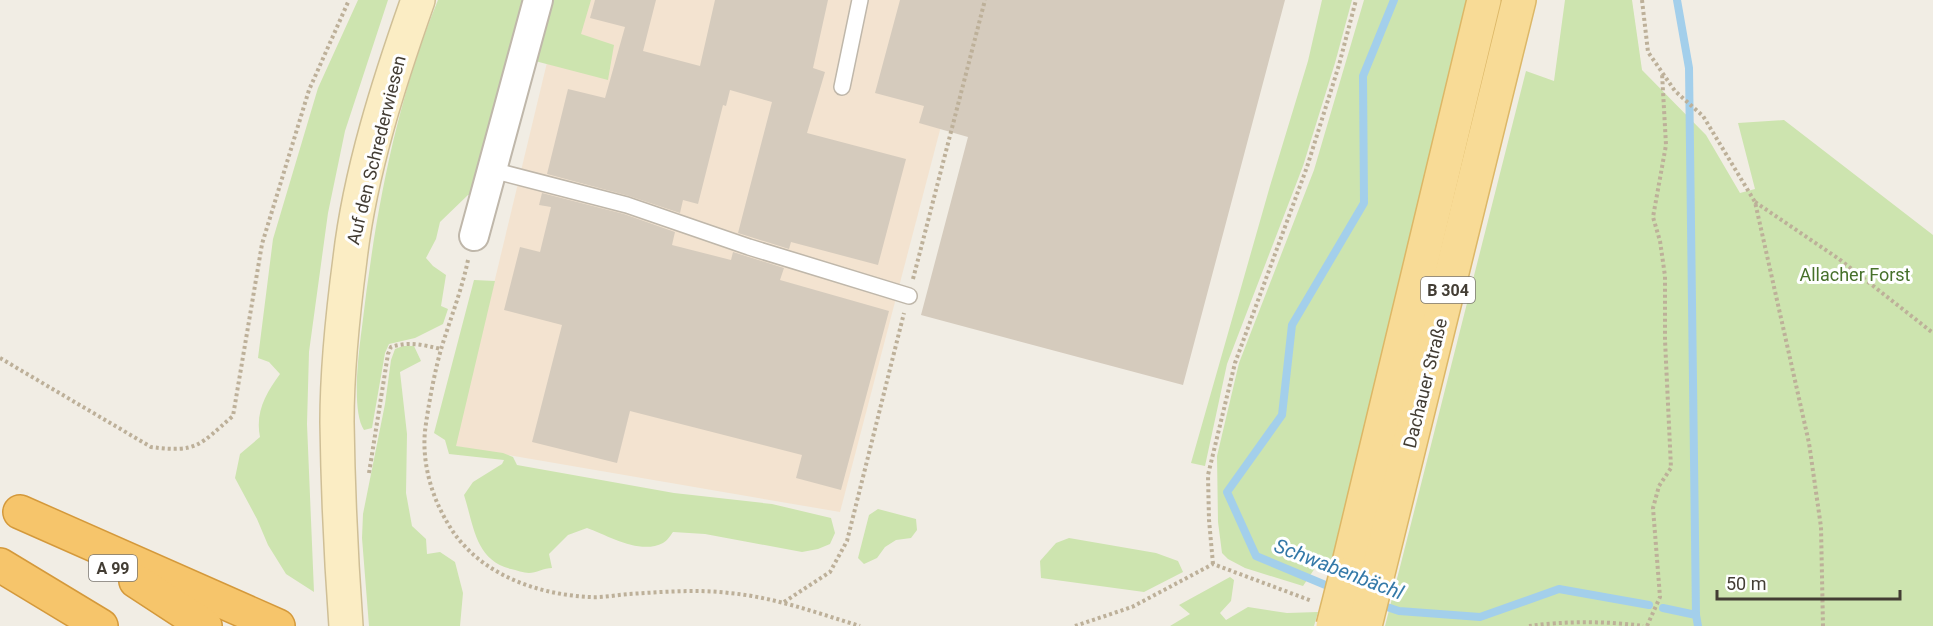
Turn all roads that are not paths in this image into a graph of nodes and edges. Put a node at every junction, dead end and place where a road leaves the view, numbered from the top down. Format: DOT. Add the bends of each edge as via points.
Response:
graph roads {
  1 [pos="418,0"];
  2 [pos="538,0"];
  3 [pos="860,0"];
  4 [pos="1484,0"];
  5 [pos="1519,0"];
  6 [pos="842,87"];
  7 [pos="492,170"];
  8 [pos="474,236"];
  9 [pos="909,296"];
  10 [pos="10,507"];
  11 [pos="0,565"];
  12 [pos="1361,578"];
  13 [pos="1326,615"];
  14 [pos="101,626"];
  15 [pos="205,626"];
  16 [pos="278,626"];
  17 [pos="346,626"];
  18 [pos="1365,626"];
  1 -- 17 [label="street, Auf den Schrederwiesen" via="394,68 350,257 337,420"];
  2 -- 7 [label="street"];
  3 -- 6 [label="lane"];
  4 -- 12 [label="main road, Dachauer Straße / B 304"];
  5 -- 12 [label="main road, Dachauer Straße / B 304"];
  7 -- 8 [label="street"];
  7 -- 9 [label="lane" via="627,205"];
  10 -- 15 [label="highway, A 99"];
  10 -- 16 [label="highway"];
  11 -- 14 [label="highway"];
  12 -- 13 [label="main road, Dachauer Straße / B 304, bridge"];
  12 -- 18 [label="main road, Dachauer Straße / B 304, bridge"];
}
